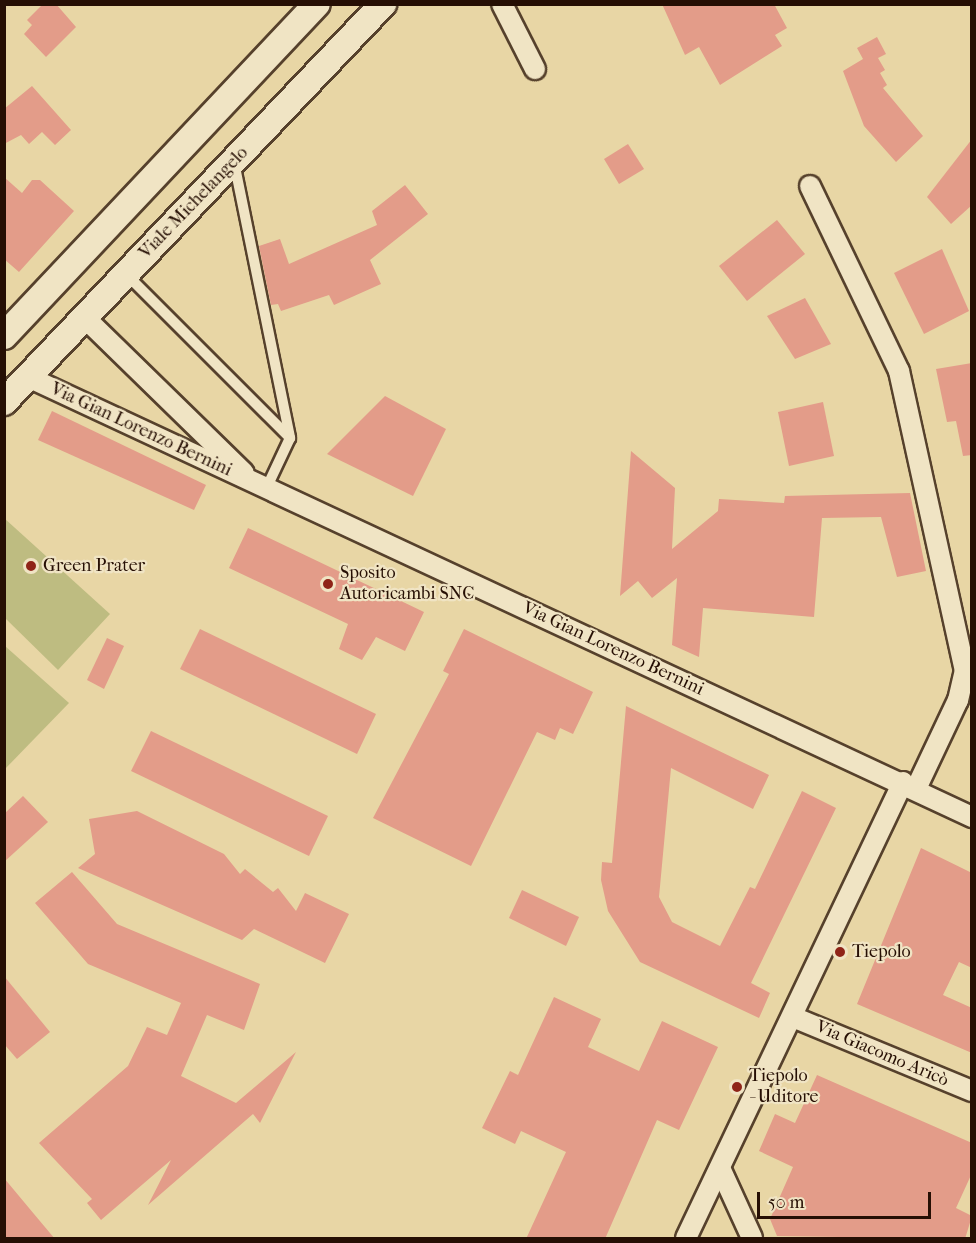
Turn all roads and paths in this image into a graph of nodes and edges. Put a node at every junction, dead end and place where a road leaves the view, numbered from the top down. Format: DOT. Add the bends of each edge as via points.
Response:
graph roads {
  1 [pos="317,4"];
  2 [pos="383,4"];
  3 [pos="502,4"];
  4 [pos="535,69"];
  5 [pos="234,161"];
  6 [pos="810,186"];
  7 [pos="126,274"];
  8 [pos="84,317"];
  9 [pos="4,336"];
  10 [pos="28,377"];
  11 [pos="4,402"];
  12 [pos="290,438"];
  13 [pos="260,486"];
  14 [pos="910,786"];
  15 [pos="972,817"];
  16 [pos="794,1017"];
  17 [pos="972,1091"];
  18 [pos="720,1168"];
  19 [pos="686,1239"];
  20 [pos="752,1239"];
  1 -- 9 [label="street"];
  2 -- 5 [label="street, Viale Michelangelo"];
  3 -- 4 [label="street"];
  5 -- 7 [label="street, Viale Michelangelo"];
  5 -- 12 [label="lane"];
  6 -- 14 [label="street" via="899,371 965,670 958,700"];
  7 -- 8 [label="street, Viale Michelangelo"];
  7 -- 12 [label="lane"];
  8 -- 10 [label="street, Viale Michelangelo"];
  8 -- 13 [label="street, Via Gian Lorenzo Bernini"];
  10 -- 11 [label="street, Viale Michelangelo"];
  10 -- 13 [label="street, Via Gian Lorenzo Bernini"];
  12 -- 13 [label="lane"];
  13 -- 14 [label="street, Via Gian Lorenzo Bernini"];
  14 -- 15 [label="street, Via Gian Lorenzo Bernini"];
  14 -- 16 [label="street"];
  16 -- 17 [label="street, Via Giacomo Aricò"];
  16 -- 18 [label="street"];
  18 -- 19 [label="street"];
  18 -- 20 [label="street"];
}
